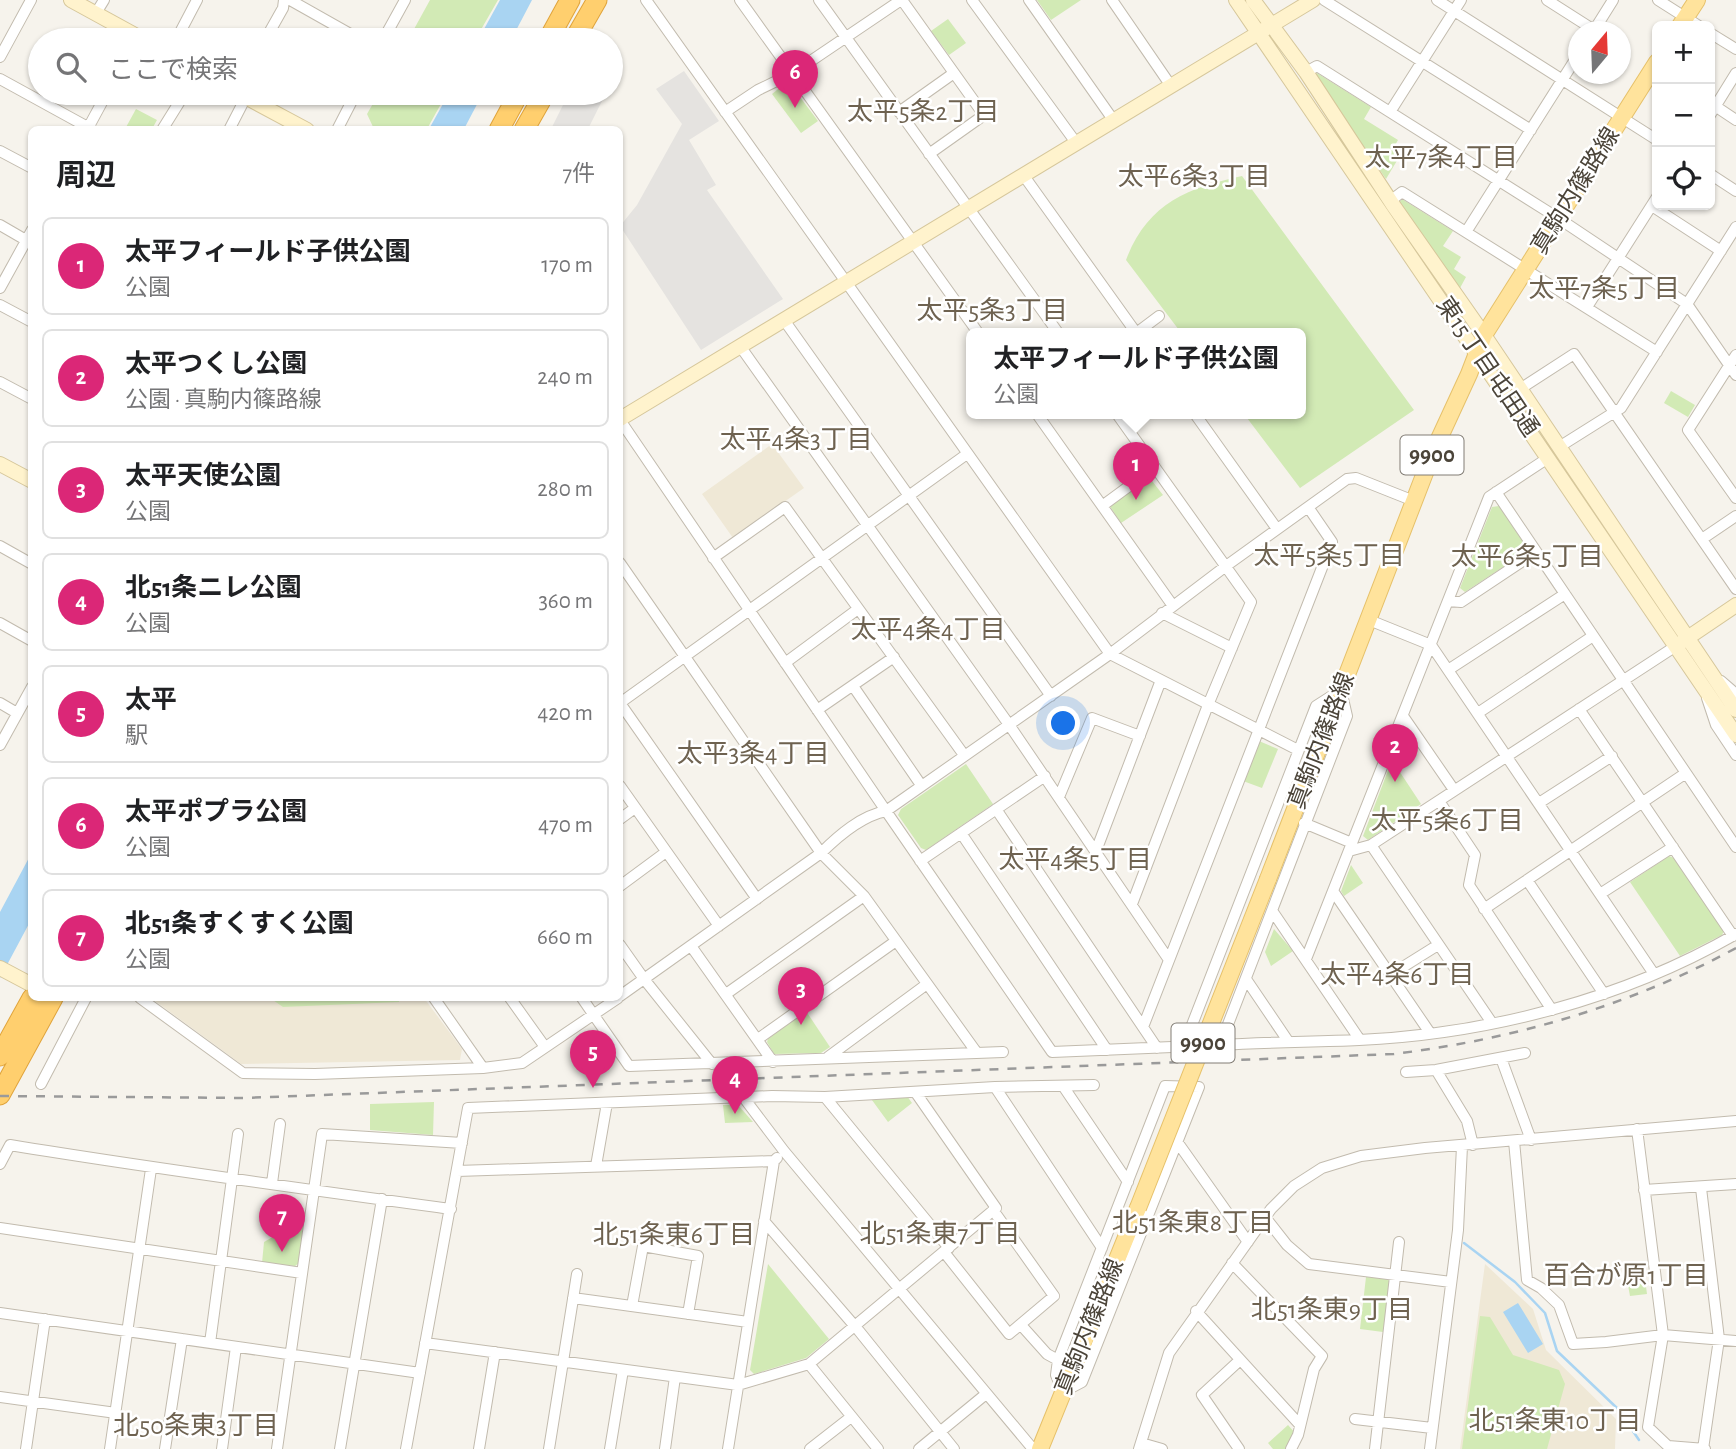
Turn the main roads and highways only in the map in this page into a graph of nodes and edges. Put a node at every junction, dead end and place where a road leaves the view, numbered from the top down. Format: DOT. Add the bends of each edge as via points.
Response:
graph roads {
  1 [pos="570,0"];
  2 [pos="597,0"];
  3 [pos="1696,0"];
  4 [pos="1689,21"];
  5 [pos="555,28"];
  6 [pos="582,28"];
  7 [pos="1652,70"];
  8 [pos="513,105"];
  9 [pos="538,105"];
  10 [pos="501,126"];
  11 [pos="526,126"];
  12 [pos="30,1001"];
  13 [pos="51,1001"];
  14 [pos="0,1056"];
  15 [pos="4,1088"];
  16 [pos="1040,1449"];
  1 -- 5 [label="highway"];
  2 -- 6 [label="highway"];
  3 -- 4 [label="main road"];
  7 -- 16 [label="main road, 真駒内篠路線 / 9900, bridge" via="1484,335 1414,501"];
  8 -- 10 [label="highway"];
  9 -- 11 [label="highway"];
  12 -- 14 [label="highway"];
  13 -- 15 [label="highway"];
}
